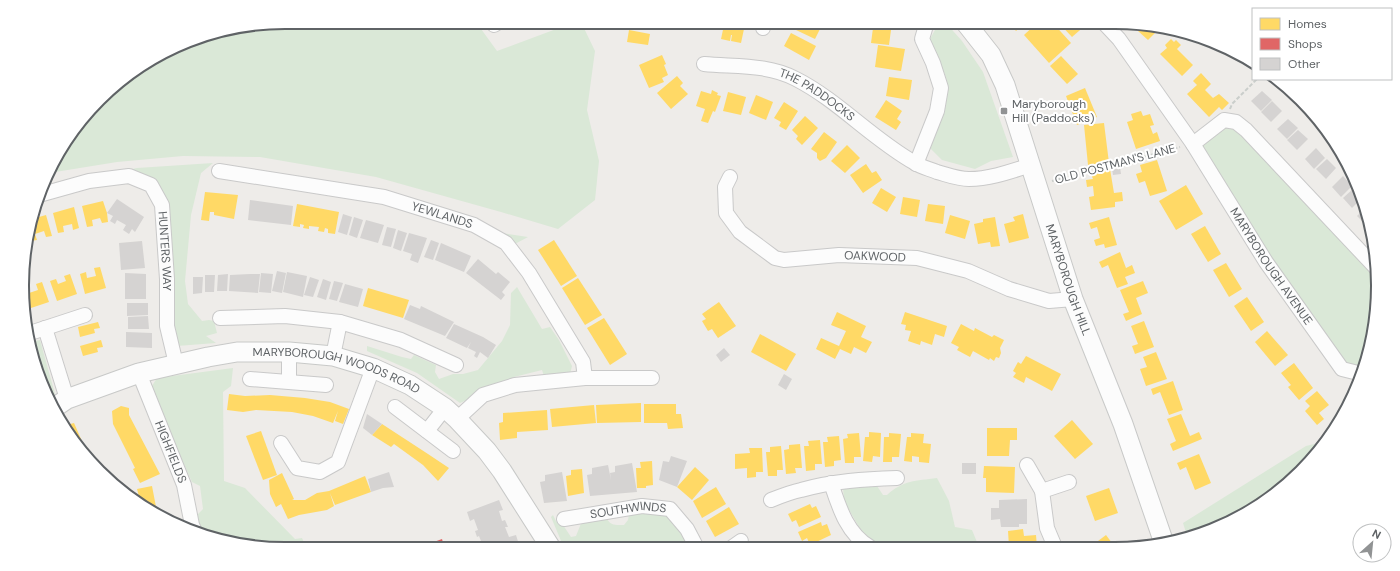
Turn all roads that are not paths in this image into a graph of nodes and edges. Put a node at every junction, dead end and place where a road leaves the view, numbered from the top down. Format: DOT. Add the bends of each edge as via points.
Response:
graph roads {
  1 [pos="925,29"];
  2 [pos="971,29"];
  3 [pos="1110,29"];
  4 [pos="704,64"];
  5 [pos="1193,144"];
  6 [pos="916,164"];
  7 [pos="1031,165"];
  8 [pos="219,171"];
  9 [pos="730,177"];
  10 [pos="47,193"];
  11 [pos="1370,261"];
  12 [pos="1073,299"];
  13 [pos="85,315"];
  14 [pos="220,318"];
  15 [pos="340,322"];
  16 [pos="45,328"];
  17 [pos="33,332"];
  18 [pos="289,352"];
  19 [pos="333,356"];
  20 [pos="176,364"];
  21 [pos="456,366"];
  22 [pos="373,368"];
  23 [pos="1355,372"];
  24 [pos="139,373"];
  25 [pos="585,378"];
  26 [pos="652,378"];
  27 [pos="250,379"];
  28 [pos="289,381"];
  29 [pos="326,385"];
  30 [pos="60,403"];
  31 [pos="395,407"];
  32 [pos="451,413"];
  33 [pos="427,431"];
  34 [pos="281,442"];
  35 [pos="453,451"];
  36 [pos="1028,465"];
  37 [pos="897,478"];
  38 [pos="1069,482"];
  39 [pos="831,483"];
  40 [pos="1042,491"];
  41 [pos="771,500"];
  42 [pos="564,519"];
  43 [pos="193,524"];
  44 [pos="1162,538"];
  45 [pos="547,542"];
  46 [pos="693,542"];
  47 [pos="862,542"];
  48 [pos="1053,542"];
  1 -- 6 [label="street" via="922,39 941,88 937,110"];
  2 -- 7 [label="street, MARYBOROUGH HILL" via="991,55 1005,84"];
  3 -- 5 [label="street, MARYBOROUGH AVENUE"];
  4 -- 6 [label="street, THE PADDOCKS" via="748,66 796,78"];
  5 -- 11 [label="street" via="1224,120 1236,122"];
  5 -- 23 [label="street, MARYBOROUGH AVENUE" via="1266,262 1342,369"];
  6 -- 7 [label="street, THE PADDOCKS" via="951,177 970,179 1001,174"];
  7 -- 12 [label="street, MARYBOROUGH HILL"];
  8 -- 25 [label="street, YEWLANDS" via="384,197 474,225 506,243 529,273 582,362"];
  9 -- 12 [label="street, OAKWOOD" via="725,187 726,213 740,232 775,258 784,260 839,255 917,258 968,271 1009,289 1049,301"];
  10 -- 20 [label="street, HUNTERS WAY" via="89,181 129,176 151,185 162,205 167,326"];
  12 -- 44 [label="street, MARYBOROUGH HILL" via="1123,424"];
  13 -- 16 [label="street"];
  14 -- 15 [label="street" via="285,316"];
  15 -- 19 [label="street"];
  15 -- 21 [label="street" via="401,340"];
  16 -- 17 [label="street"];
  16 -- 30 [label="street"];
  18 -- 19 [label="street, MARYBOROUGH WOODS ROAD"];
  18 -- 20 [label="street, MARYBOROUGH WOODS ROAD" via="237,352"];
  18 -- 28 [label="street"];
  19 -- 22 [label="street, MARYBOROUGH WOODS ROAD"];
  20 -- 24 [label="street, MARYBOROUGH WOODS ROAD"];
  22 -- 32 [label="street, MARYBOROUGH WOODS ROAD" via="410,385"];
  22 -- 34 [label="street" via="338,462 320,472 297,468"];
  24 -- 30 [label="street, MARYBOROUGH WOODS ROAD"];
  24 -- 43 [label="street, HIGHFIELDS" via="184,485"];
  25 -- 26 [label="street"];
  25 -- 32 [label="street" via="516,385 483,395"];
  27 -- 28 [label="street"];
  28 -- 29 [label="street"];
  31 -- 33 [label="street"];
  32 -- 33 [label="street"];
  32 -- 45 [label="street, MARYBOROUGH WOODS ROAD" via="502,470"];
  33 -- 35 [label="street"];
  36 -- 40 [label="street"];
  37 -- 39 [label="street"];
  38 -- 40 [label="street"];
  39 -- 41 [label="street"];
  39 -- 47 [label="street" via="839,510"];
  40 -- 48 [label="street" via="1047,528"];
  42 -- 46 [label="street, SOUTHWINDS" via="642,506 670,509 687,529"];
}
